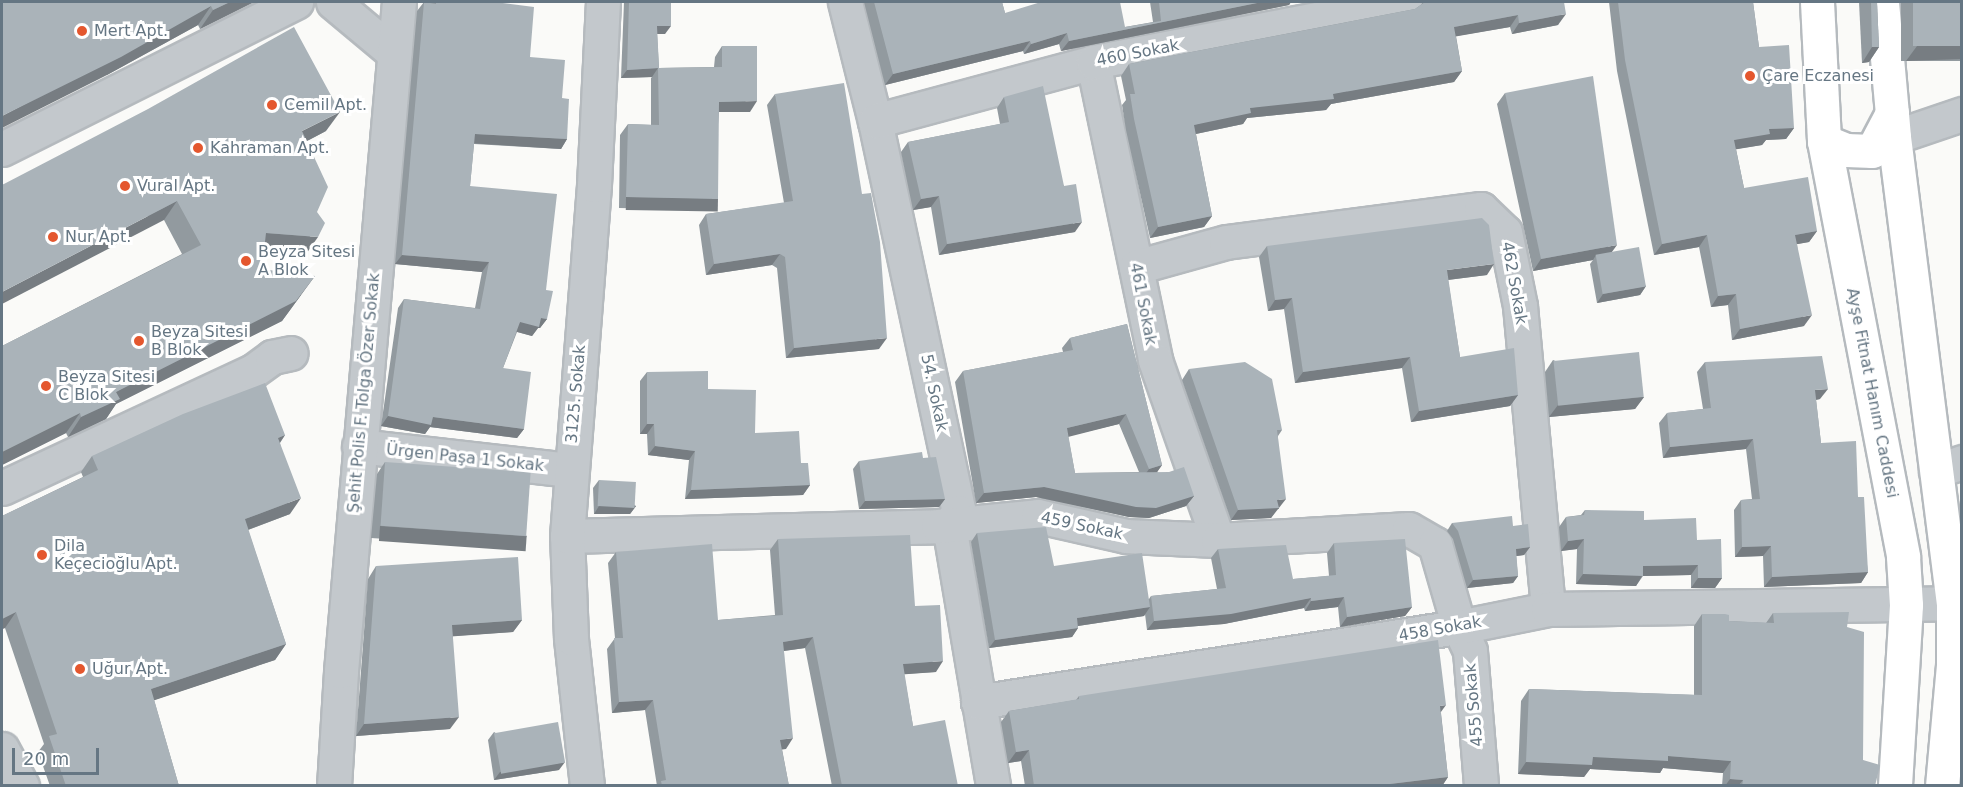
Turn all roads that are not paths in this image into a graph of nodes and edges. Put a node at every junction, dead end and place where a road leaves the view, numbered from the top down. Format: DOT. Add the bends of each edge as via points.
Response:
graph roads {
  1 [pos="296,2"];
  2 [pos="333,2"];
  3 [pos="399,2"];
  4 [pos="603,2"];
  5 [pos="845,2"];
  6 [pos="1404,2"];
  7 [pos="1817,2"];
  8 [pos="1882,2"];
  9 [pos="394,53"];
  10 [pos="1093,62"];
  11 [pos="1962,114"];
  12 [pos="875,122"];
  13 [pos="1893,125"];
  14 [pos="1824,141"];
  15 [pos="2,148"];
  16 [pos="1136,267"];
  17 [pos="291,353"];
  18 [pos="359,446"];
  19 [pos="1949,467"];
  20 [pos="570,470"];
  21 [pos="2,488"];
  22 [pos="949,525"];
  23 [pos="567,536"];
  24 [pos="1218,540"];
  25 [pos="1957,603"];
  26 [pos="1906,605"];
  27 [pos="1548,609"];
  28 [pos="1459,627"];
  29 [pos="978,702"];
  30 [pos="1955,722"];
  31 [pos="2,749"];
  32 [pos="22,786"];
  33 [pos="334,786"];
  34 [pos="587,786"];
  35 [pos="993,786"];
  36 [pos="1481,786"];
  37 [pos="1895,786"];
  38 [pos="1942,786"];
  1 -- 15 [label="street"];
  2 -- 9 [label="street"];
  3 -- 9 [label="street, Şehit Polis F. Tolga Özer Sokak"];
  4 -- 20 [label="street, 3125. Sokak" via="594,185"];
  5 -- 12 [label="street, 54. Sokak"];
  6 -- 10 [label="street, 460 Sokak"];
  7 -- 14 [label="main road, Ayşe Fitnat Hanım Caddesi"];
  8 -- 13 [label="main road"];
  9 -- 18 [label="street, Şehit Polis F. Tolga Özer Sokak"];
  10 -- 12 [label="street, 460 Sokak"];
  10 -- 16 [label="street, 461 Sokak"];
  11 -- 13 [label="street"];
  12 -- 22 [label="street, 54. Sokak" via="959,512"];
  13 -- 14 [label="main road" via="1872,151 1846,150"];
  13 -- 19 [label="main road"];
  14 -- 26 [label="main road, Ayşe Fitnat Hanım Caddesi" via="1903,557"];
  16 -- 24 [label="street, 461 Sokak" via="1155,360"];
  16 -- 27 [label="street, 462 Sokak" via="1226,242 1481,209 1505,232 1520,306"];
  17 -- 21 [label="street" via="272,357 253,371"];
  18 -- 20 [label="street, Ürgen Paşa 1 Sokak"];
  18 -- 33 [label="street, Şehit Polis F. Tolga Özer Sokak"];
  19 -- 25 [label="main road"];
  20 -- 23 [label="street, 3125. Sokak"];
  22 -- 23 [label="street, 459 Sokak"];
  22 -- 24 [label="street, 459 Sokak" via="1038,516 1126,537"];
  22 -- 29 [label="street, 54. Sokak"];
  23 -- 34 [label="street, 3125. Sokak" via="571,638"];
  24 -- 28 [label="street, 459 Sokak" via="1409,529 1435,544"];
  25 -- 26 [label="street, 458 Sokak"];
  25 -- 30 [label="main road"];
  26 -- 27 [label="street, 458 Sokak"];
  26 -- 37 [label="main road, Ayşe Fitnat Hanım Caddesi"];
  27 -- 28 [label="street, 458 Sokak"];
  28 -- 29 [label="street, 458 Sokak"];
  28 -- 36 [label="street, 455 Sokak" via="1470,651"];
  29 -- 35 [label="street, 54. Sokak"];
  30 -- 38 [label="main road"];
  31 -- 32 [label="street"];
}
